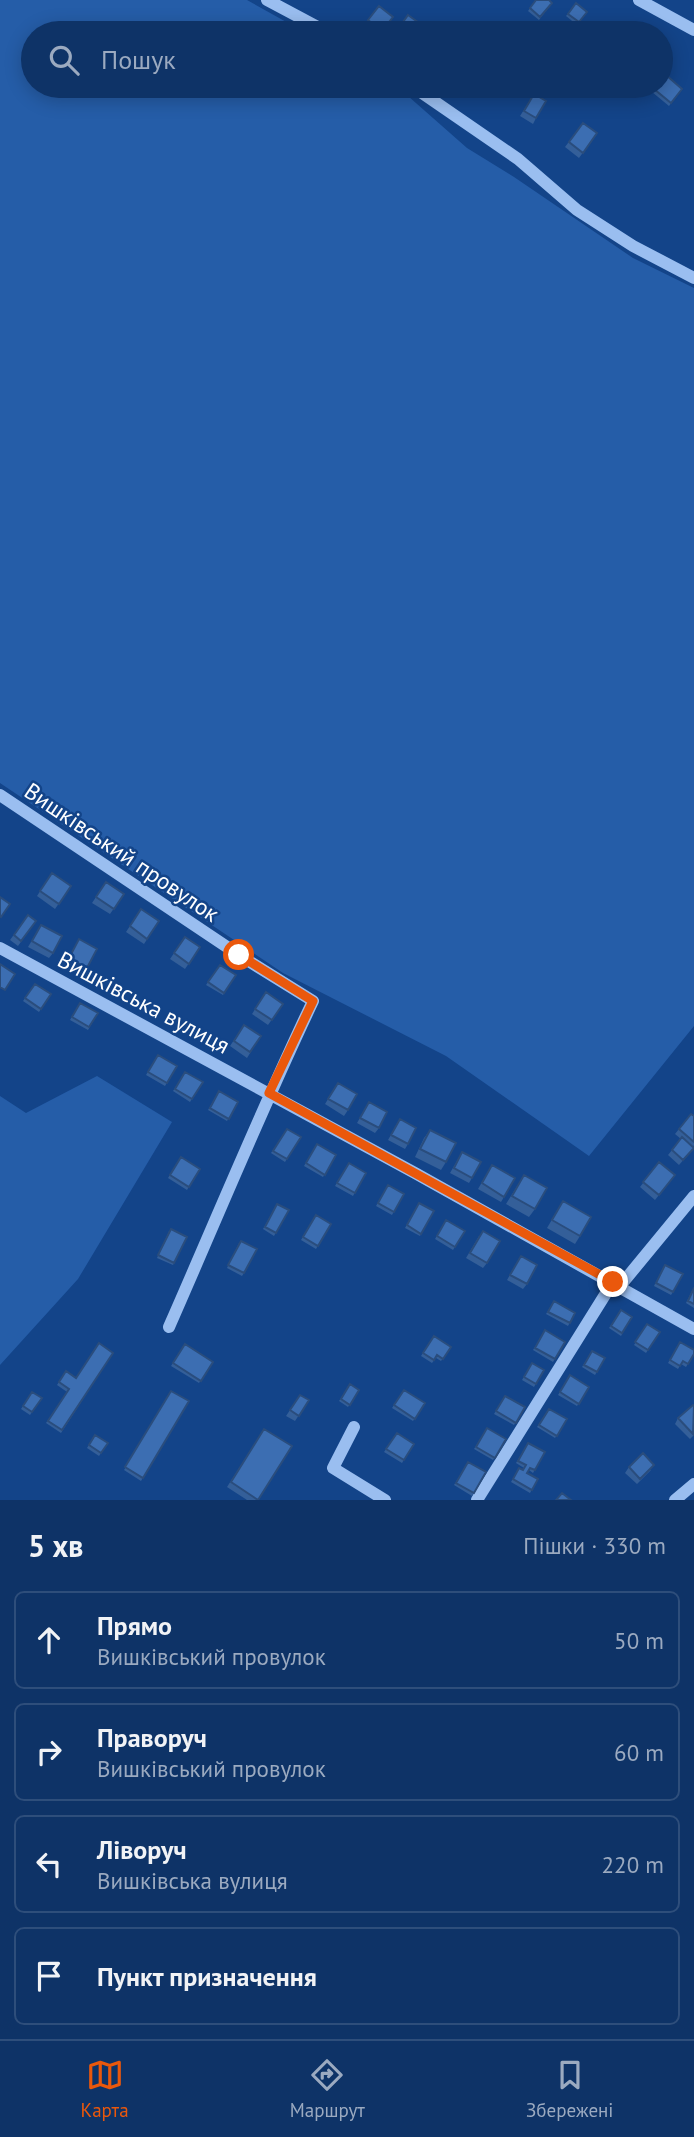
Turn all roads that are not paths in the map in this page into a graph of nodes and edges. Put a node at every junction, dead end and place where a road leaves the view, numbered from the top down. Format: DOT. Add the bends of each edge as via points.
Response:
graph roads {
  1 [pos="267,0"];
  2 [pos="639,0"];
  3 [pos="306,21"];
  4 [pos="694,30"];
  5 [pos="429,98"];
  6 [pos="694,278"];
  7 [pos="0,795"];
  8 [pos="0,948"];
  9 [pos="269,1093"];
  10 [pos="694,1196"];
  11 [pos="616,1284"];
  12 [pos="169,1327"];
  13 [pos="694,1329"];
  14 [pos="354,1427"];
  15 [pos="694,1484"];
  16 [pos="385,1500"];
  17 [pos="477,1500"];
  18 [pos="675,1500"];
  1 -- 3 [label="street"];
  2 -- 4 [label="street"];
  5 -- 6 [label="street" via="518,159 577,210"];
  7 -- 9 [label="street, Вишківський провулок" via="313,1001"];
  8 -- 9 [label="street, Вишківська вулиця"];
  9 -- 11 [label="street, Вишківська вулиця"];
  9 -- 12 [label="street"];
  10 -- 11 [label="street"];
  11 -- 13 [label="street, Вишківська вулиця"];
  11 -- 17 [label="street"];
  14 -- 16 [label="street" via="333,1468"];
  15 -- 18 [label="street"];
}
